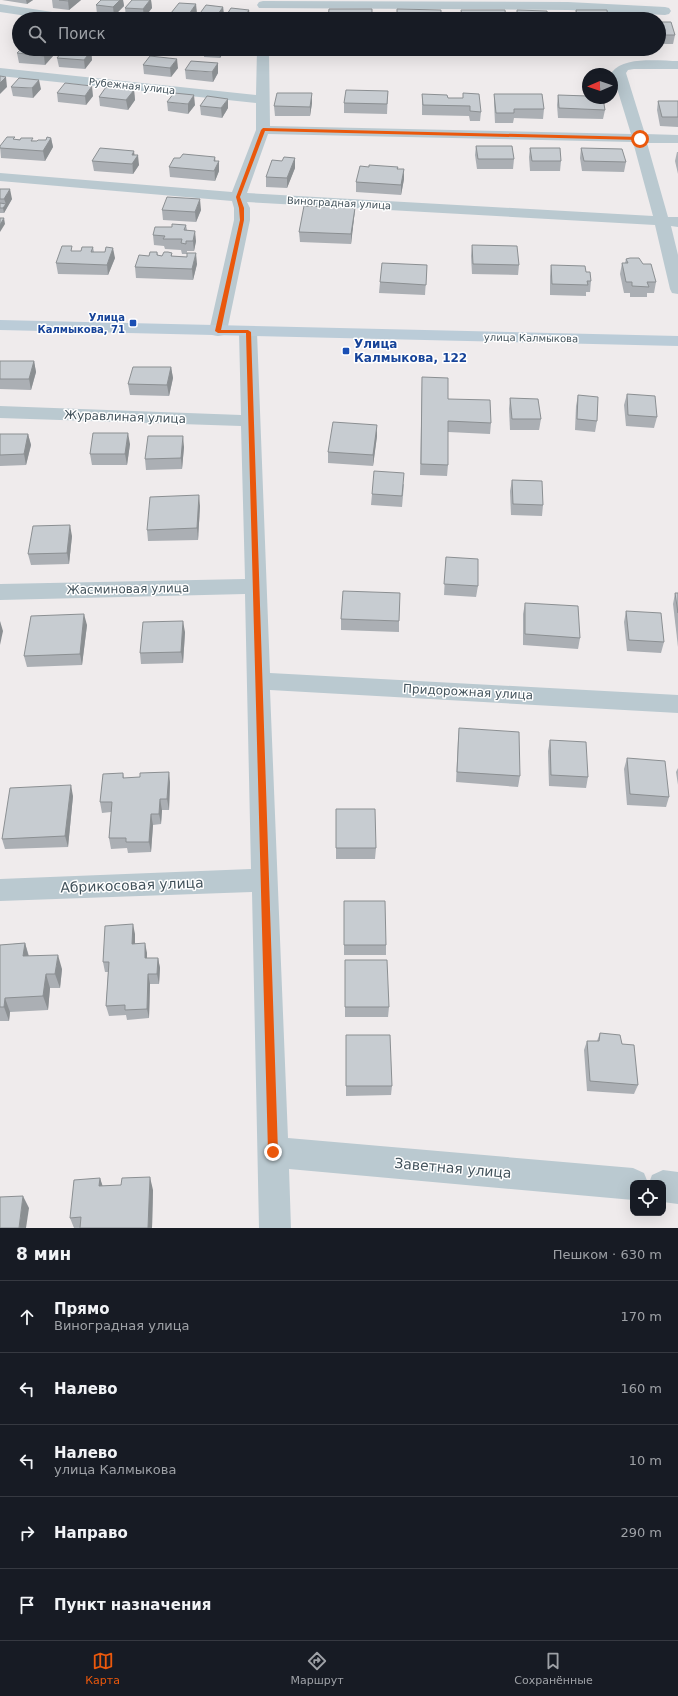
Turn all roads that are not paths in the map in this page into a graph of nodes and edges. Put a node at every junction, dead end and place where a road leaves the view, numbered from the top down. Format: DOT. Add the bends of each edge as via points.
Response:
graph roads {
  1 [pos="263,2"];
  2 [pos="0,8"];
  3 [pos="665,11"];
  4 [pos="26,12"];
  5 [pos="263,56"];
  6 [pos="678,65"];
  7 [pos="0,72"];
  8 [pos="263,100"];
  9 [pos="263,130"];
  10 [pos="640,139"];
  11 [pos="678,140"];
  12 [pos="0,177"];
  13 [pos="238,197"];
  14 [pos="663,222"];
  15 [pos="678,222"];
  16 [pos="678,289"];
  17 [pos="0,325"];
  18 [pos="218,331"];
  19 [pos="248,332"];
  20 [pos="678,341"];
  21 [pos="0,412"];
  22 [pos="251,421"];
  23 [pos="256,586"];
  24 [pos="0,592"];
  25 [pos="259,681"];
  26 [pos="678,704"];
  27 [pos="265,880"];
  28 [pos="0,890"];
  29 [pos="273,1152"];
  30 [pos="630,1184"];
  31 [pos="666,1186"];
  32 [pos="678,1188"];
  33 [pos="275,1228"];
  1 -- 3 [label="street" via="568,6"];
  2 -- 4 [label="street"];
  5 -- 8 [label="street"];
  6 -- 10 [label="street" via="634,65 624,67 619,72"];
  7 -- 8 [label="street, Рубежная улица"];
  8 -- 9 [label="street"];
  9 -- 10 [label="street"];
  9 -- 13 [label="street"];
  10 -- 11 [label="street"];
  10 -- 14 [label="street"];
  12 -- 13 [label="street, Виноградная улица"];
  13 -- 14 [label="street, Виноградная улица"];
  13 -- 18 [label="street" via="242,208 242,220"];
  14 -- 15 [label="street, Виноградная улица"];
  14 -- 16 [label="street"];
  17 -- 18 [label="main road, улица Калмыкова"];
  18 -- 19 [label="main road, улица Калмыкова"];
  19 -- 20 [label="main road, улица Калмыкова"];
  19 -- 22 [label="street"];
  21 -- 22 [label="street, Журавлиная улица"];
  22 -- 23 [label="street"];
  23 -- 24 [label="street, Жасминовая улица"];
  23 -- 25 [label="street"];
  25 -- 26 [label="street, Придорожная улица"];
  25 -- 27 [label="street"];
  27 -- 28 [label="street, Абрикосовая улица"];
  27 -- 29 [label="street"];
  29 -- 30 [label="street, Заветная улица"];
  29 -- 33 [label="street"];
  31 -- 32 [label="street"];
}
